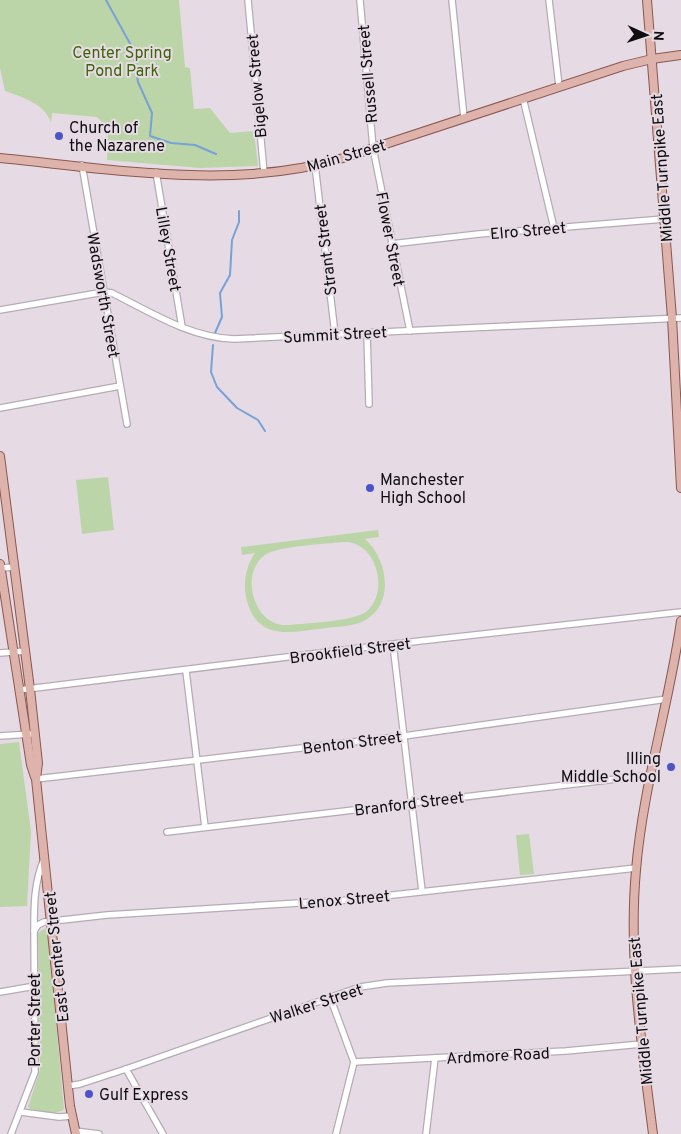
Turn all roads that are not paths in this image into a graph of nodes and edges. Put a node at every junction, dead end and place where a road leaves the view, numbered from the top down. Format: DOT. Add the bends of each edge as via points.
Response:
graph roads {
  1 [pos="248,0"];
  2 [pos="360,0"];
  3 [pos="452,0"];
  4 [pos="549,0"];
  5 [pos="647,0"];
  6 [pos="681,55"];
  7 [pos="652,59"];
  8 [pos="559,86"];
  9 [pos="523,98"];
  10 [pos="464,118"];
  11 [pos="373,148"];
  12 [pos="0,158"];
  13 [pos="82,165"];
  14 [pos="315,165"];
  15 [pos="156,172"];
  16 [pos="264,173"];
  17 [pos="664,219"];
  18 [pos="554,228"];
  19 [pos="391,244"];
  20 [pos="104,292"];
  21 [pos="0,310"];
  22 [pos="672,318"];
  23 [pos="681,318"];
  24 [pos="182,327"];
  25 [pos="410,331"];
  26 [pos="367,333"];
  27 [pos="335,334"];
  28 [pos="120,386"];
  29 [pos="369,404"];
  30 [pos="0,408"];
  31 [pos="127,424"];
  32 [pos="0,456"];
  33 [pos="2,481"];
  34 [pos="681,488"];
  35 [pos="0,566"];
  36 [pos="15,567"];
  37 [pos="681,612"];
  38 [pos="681,621"];
  39 [pos="393,644"];
  40 [pos="26,651"];
  41 [pos="13,652"];
  42 [pos="0,653"];
  43 [pos="186,671"];
  44 [pos="30,689"];
  45 [pos="19,690"];
  46 [pos="667,699"];
  47 [pos="26,734"];
  48 [pos="35,734"];
  49 [pos="0,736"];
  50 [pos="404,736"];
  51 [pos="196,762"];
  52 [pos="651,775"];
  53 [pos="36,779"];
  54 [pos="411,802"];
  55 [pos="206,827"];
  56 [pos="167,832"];
  57 [pos="46,854"];
  58 [pos="636,868"];
  59 [pos="422,891"];
  60 [pos="52,920"];
  61 [pos="34,931"];
  62 [pos="681,969"];
  63 [pos="634,971"];
  64 [pos="35,986"];
  65 [pos="0,992"];
  66 [pos="330,997"];
  67 [pos="642,1044"];
  68 [pos="435,1058"];
  69 [pos="354,1062"];
  70 [pos="126,1069"];
  71 [pos="68,1086"];
  72 [pos="21,1112"];
  73 [pos="72,1116"];
  74 [pos="76,1132"];
  75 [pos="11,1134"];
  76 [pos="99,1134"];
  77 [pos="163,1134"];
  78 [pos="336,1134"];
  79 [pos="426,1134"];
  80 [pos="652,1134"];
  1 -- 16 [label="street, Bigelow Street"];
  2 -- 11 [label="street, Russell Street"];
  3 -- 10 [label="street"];
  4 -- 8 [label="street"];
  5 -- 7 [label="main road, Middle Turnpike East"];
  6 -- 7 [label="main road, Main Street"];
  7 -- 8 [label="main road, Main Street"];
  7 -- 17 [label="main road, Middle Turnpike East"];
  8 -- 9 [label="main road, Main Street"];
  9 -- 10 [label="main road, Main Street"];
  9 -- 18 [label="street"];
  10 -- 11 [label="main road, Main Street"];
  11 -- 14 [label="main road, Main Street"];
  11 -- 19 [label="street, Flower Street"];
  12 -- 13 [label="main road, Main Street"];
  13 -- 15 [label="main road, Main Street"];
  13 -- 20 [label="street, Wadsworth Street"];
  14 -- 16 [label="main road, Main Street"];
  14 -- 27 [label="street, Strant Street"];
  15 -- 16 [label="main road, Main Street" via="213,176"];
  15 -- 24 [label="street, Lilley Street"];
  17 -- 18 [label="street, Elro Street"];
  17 -- 22 [label="main road, Middle Turnpike East"];
  18 -- 19 [label="street, Elro Street"];
  19 -- 25 [label="street, Flower Street"];
  20 -- 21 [label="street, Summit Street"];
  20 -- 24 [label="street, Summit Street"];
  20 -- 28 [label="street, Wadsworth Street"];
  22 -- 23 [label="street, Summit Street"];
  22 -- 25 [label="street, Summit Street"];
  22 -- 34 [label="main road, Middle Turnpike East"];
  24 -- 27 [label="street, Summit Street" via="216,339"];
  25 -- 26 [label="street, Summit Street"];
  26 -- 27 [label="street, Summit Street"];
  26 -- 29 [label="street"];
  28 -- 30 [label="street"];
  28 -- 31 [label="street, Wadsworth Street"];
  32 -- 33 [label="main road, East Center Street"];
  33 -- 36 [label="main road, East Center Street"];
  35 -- 36 [label="street"];
  35 -- 41 [label="main road, East Center Street"];
  36 -- 40 [label="main road, East Center Street"];
  37 -- 39 [label="street, Brookfield Street"];
  38 -- 46 [label="main road, Middle Turnpike East"];
  39 -- 43 [label="street, Brookfield Street"];
  39 -- 50 [label="street"];
  40 -- 41 [label="street"];
  40 -- 44 [label="main road, East Center Street"];
  41 -- 42 [label="street"];
  41 -- 45 [label="main road, East Center Street"];
  43 -- 44 [label="street, Brookfield Street"];
  43 -- 51 [label="street"];
  44 -- 45 [label="street, Brookfield Street"];
  44 -- 48 [label="main road, East Center Street"];
  45 -- 47 [label="main road, East Center Street"];
  46 -- 50 [label="street, Benton Street"];
  46 -- 52 [label="main road, Middle Turnpike East"];
  47 -- 48 [label="street"];
  47 -- 49 [label="street"];
  47 -- 53 [label="main road, East Center Street"];
  48 -- 53 [label="main road, East Center Street"];
  50 -- 51 [label="street, Benton Street"];
  50 -- 54 [label="street"];
  51 -- 53 [label="street, Benton Street"];
  51 -- 55 [label="street"];
  52 -- 54 [label="street, Branford Street"];
  52 -- 58 [label="main road, Middle Turnpike East"];
  53 -- 57 [label="main road, East Center Street"];
  54 -- 55 [label="street, Branford Street"];
  54 -- 59 [label="street"];
  55 -- 56 [label="street, Branford Street"];
  57 -- 60 [label="main road, East Center Street"];
  57 -- 61 [label="street, Porter Street" via="35,888"];
  58 -- 59 [label="street, Lenox Street"];
  58 -- 63 [label="main road, Middle Turnpike East"];
  59 -- 60 [label="street, Lenox Street" via="348,900"];
  60 -- 61 [label="street" via="38,925"];
  60 -- 71 [label="main road, East Center Street"];
  61 -- 64 [label="street, Porter Street"];
  62 -- 63 [label="street, Walker Street"];
  63 -- 66 [label="street, Walker Street" via="387,983 360,987"];
  63 -- 67 [label="main road, Middle Turnpike East"];
  64 -- 65 [label="street"];
  64 -- 72 [label="street, Porter Street" via="35,1072"];
  66 -- 69 [label="street"];
  66 -- 70 [label="street, Walker Street"];
  67 -- 68 [label="street, Ardmore Road"];
  67 -- 80 [label="main road, Middle Turnpike East"];
  68 -- 69 [label="street, Ardmore Road"];
  68 -- 79 [label="street"];
  69 -- 78 [label="street"];
  70 -- 71 [label="street, Walker Street"];
  70 -- 77 [label="street"];
  71 -- 73 [label="main road, East Center Street"];
  72 -- 73 [label="street"];
  72 -- 75 [label="street, Porter Street"];
  73 -- 74 [label="main road, East Center Street"];
  74 -- 76 [label="street"];
}
